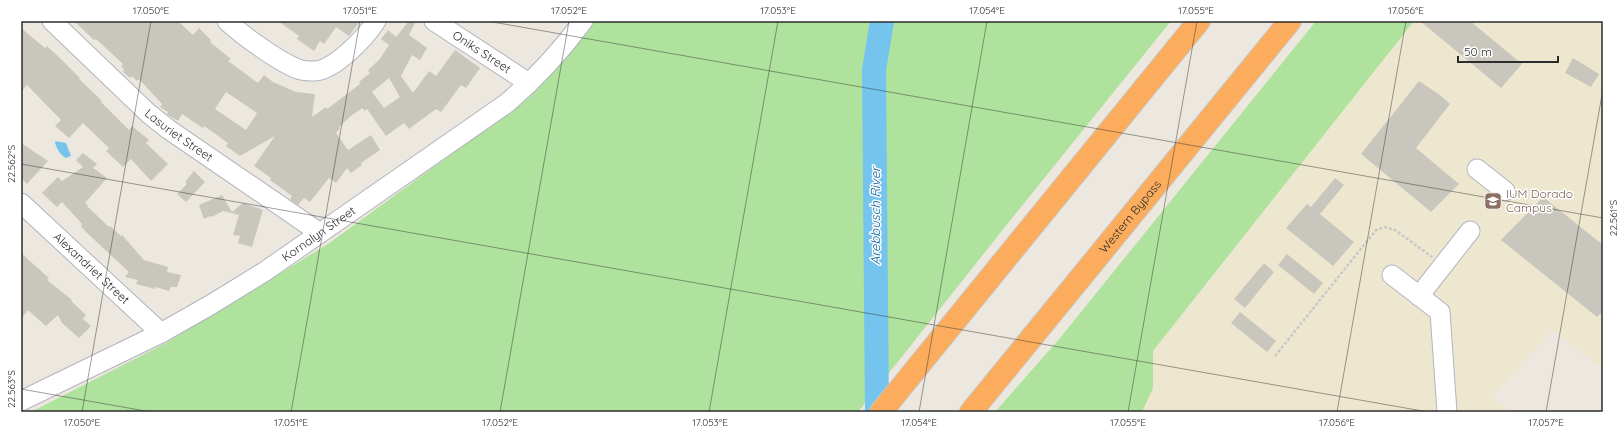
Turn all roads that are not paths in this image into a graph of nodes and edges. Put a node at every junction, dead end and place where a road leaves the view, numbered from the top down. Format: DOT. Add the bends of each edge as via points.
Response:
graph roads {
  1 [pos="52,21"];
  2 [pos="227,21"];
  3 [pos="376,21"];
  4 [pos="434,21"];
  5 [pos="583,21"];
  6 [pos="1199,21"];
  7 [pos="1290,21"];
  8 [pos="529,83"];
  9 [pos="1477,169"];
  10 [pos="1505,191"];
  11 [pos="21,203"];
  12 [pos="1470,231"];
  13 [pos="320,234"];
  14 [pos="1392,275"];
  15 [pos="1419,296"];
  16 [pos="161,333"];
  17 [pos="21,401"];
  18 [pos="881,412"];
  19 [pos="971,412"];
  20 [pos="1448,412"];
  1 -- 13 [label="street, Lasuriet Street" via="168,129"];
  2 -- 3 [label="street" via="277,58 299,70 315,72 328,68 355,47"];
  4 -- 8 [label="street, Oniks Street"];
  5 -- 8 [label="street, Kornalyn Street"];
  6 -- 18 [label="highway"];
  7 -- 19 [label="highway, Western Bypass"];
  8 -- 13 [label="street, Kornalyn Street" via="507,103"];
  9 -- 10 [label="street"];
  11 -- 16 [label="street, Alexandriet Street"];
  12 -- 15 [label="street"];
  13 -- 16 [label="street, Kornalyn Street" via="264,272"];
  14 -- 15 [label="street"];
  15 -- 20 [label="street" via="1440,312"];
  16 -- 17 [label="street, Kornalyn Street"];
}
